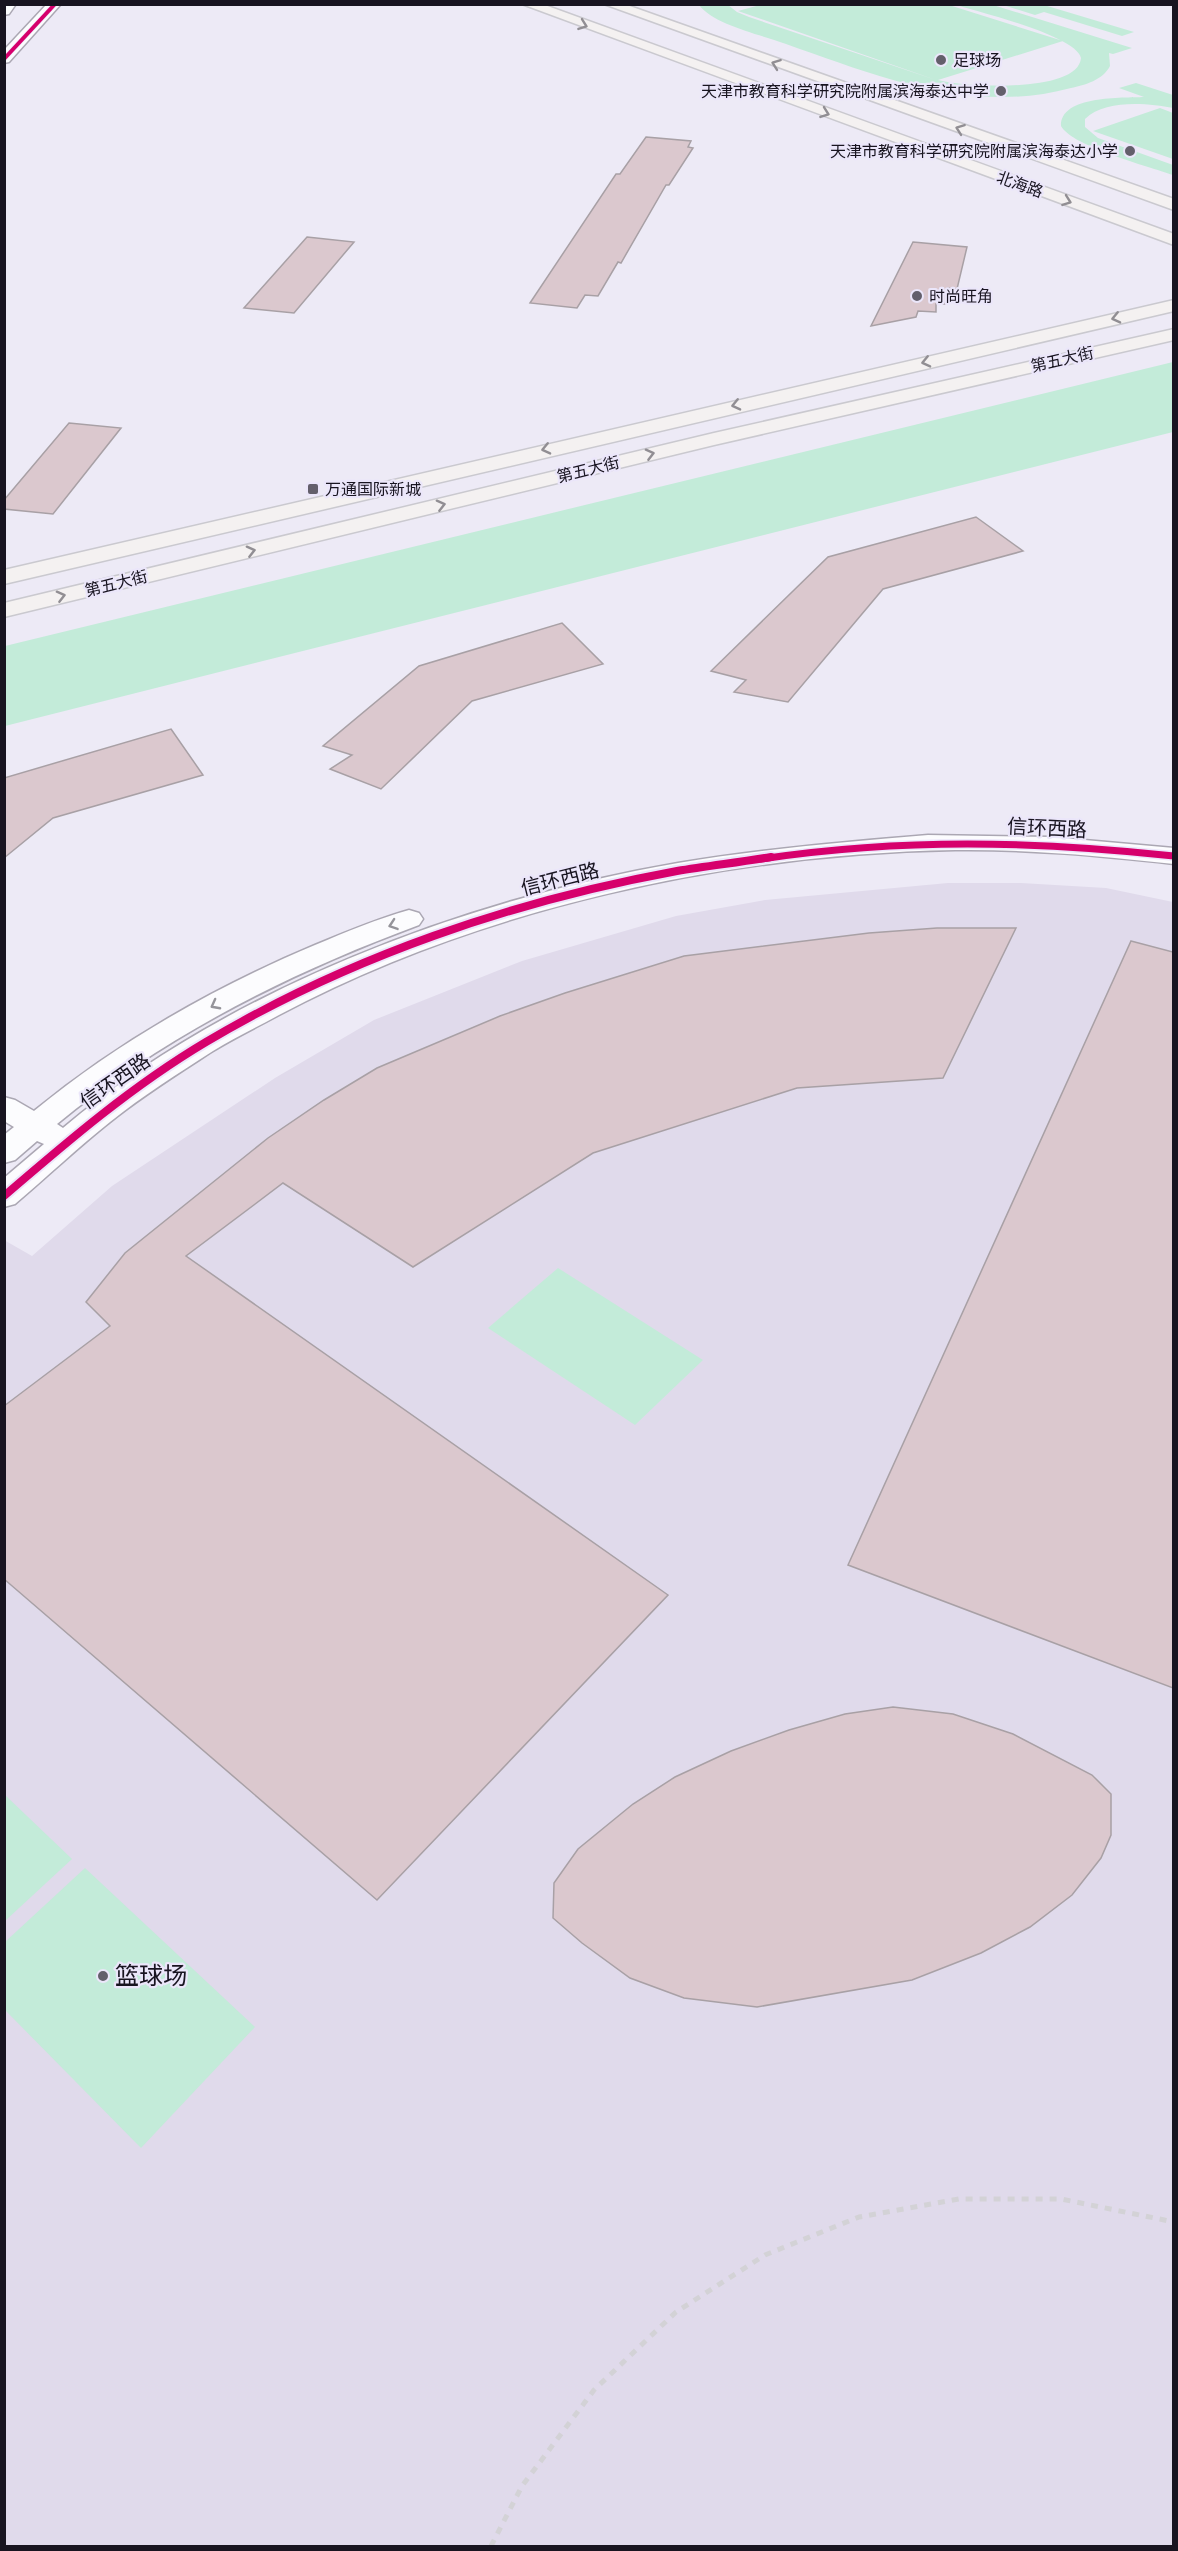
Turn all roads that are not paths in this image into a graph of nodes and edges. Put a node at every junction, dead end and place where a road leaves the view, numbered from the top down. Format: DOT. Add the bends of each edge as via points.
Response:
graph roads {
  1 [pos="10,4"];
  2 [pos="55,4"];
  3 [pos="528,4"];
  4 [pos="610,4"];
  5 [pos="4,11"];
  6 [pos="4,59"];
  7 [pos="1173,205"];
  8 [pos="1173,238"];
  9 [pos="1173,305"];
  10 [pos="1173,334"];
  11 [pos="4,577"];
  12 [pos="4,610"];
  13 [pos="1173,836"];
  14 [pos="1173,856"];
  15 [pos="4,1107"];
  16 [pos="36,1125"];
  17 [pos="62,1141"];
  18 [pos="4,1152"];
  19 [pos="12,1178"];
  1 -- 5 [label="street"];
  2 -- 6 [label="street"];
  3 -- 8 [label="main road, 北海路, one-way"];
  7 -- 4 [label="main road, 北海路, one-way"];
  9 -- 11 [label="main road, 第五大街, one-way"];
  12 -- 10 [label="main road, 第五大街, one-way" via="725,436"];
  13 -- 16 [label="street, 信环西路, one-way" via="1034,824 895,824 674,850 500,889 334,948 230,997 179,1024 70,1097"];
  14 -- 17 [label="street, 信环西路" via="1065,845 929,843 728,864 606,885 541,901 394,948 276,1002 131,1090"];
  15 -- 16 [label="street"];
  16 -- 17 [label="street"];
  16 -- 18 [label="street, 信环西路"];
  17 -- 19 [label="street, 信环西路"];
}
